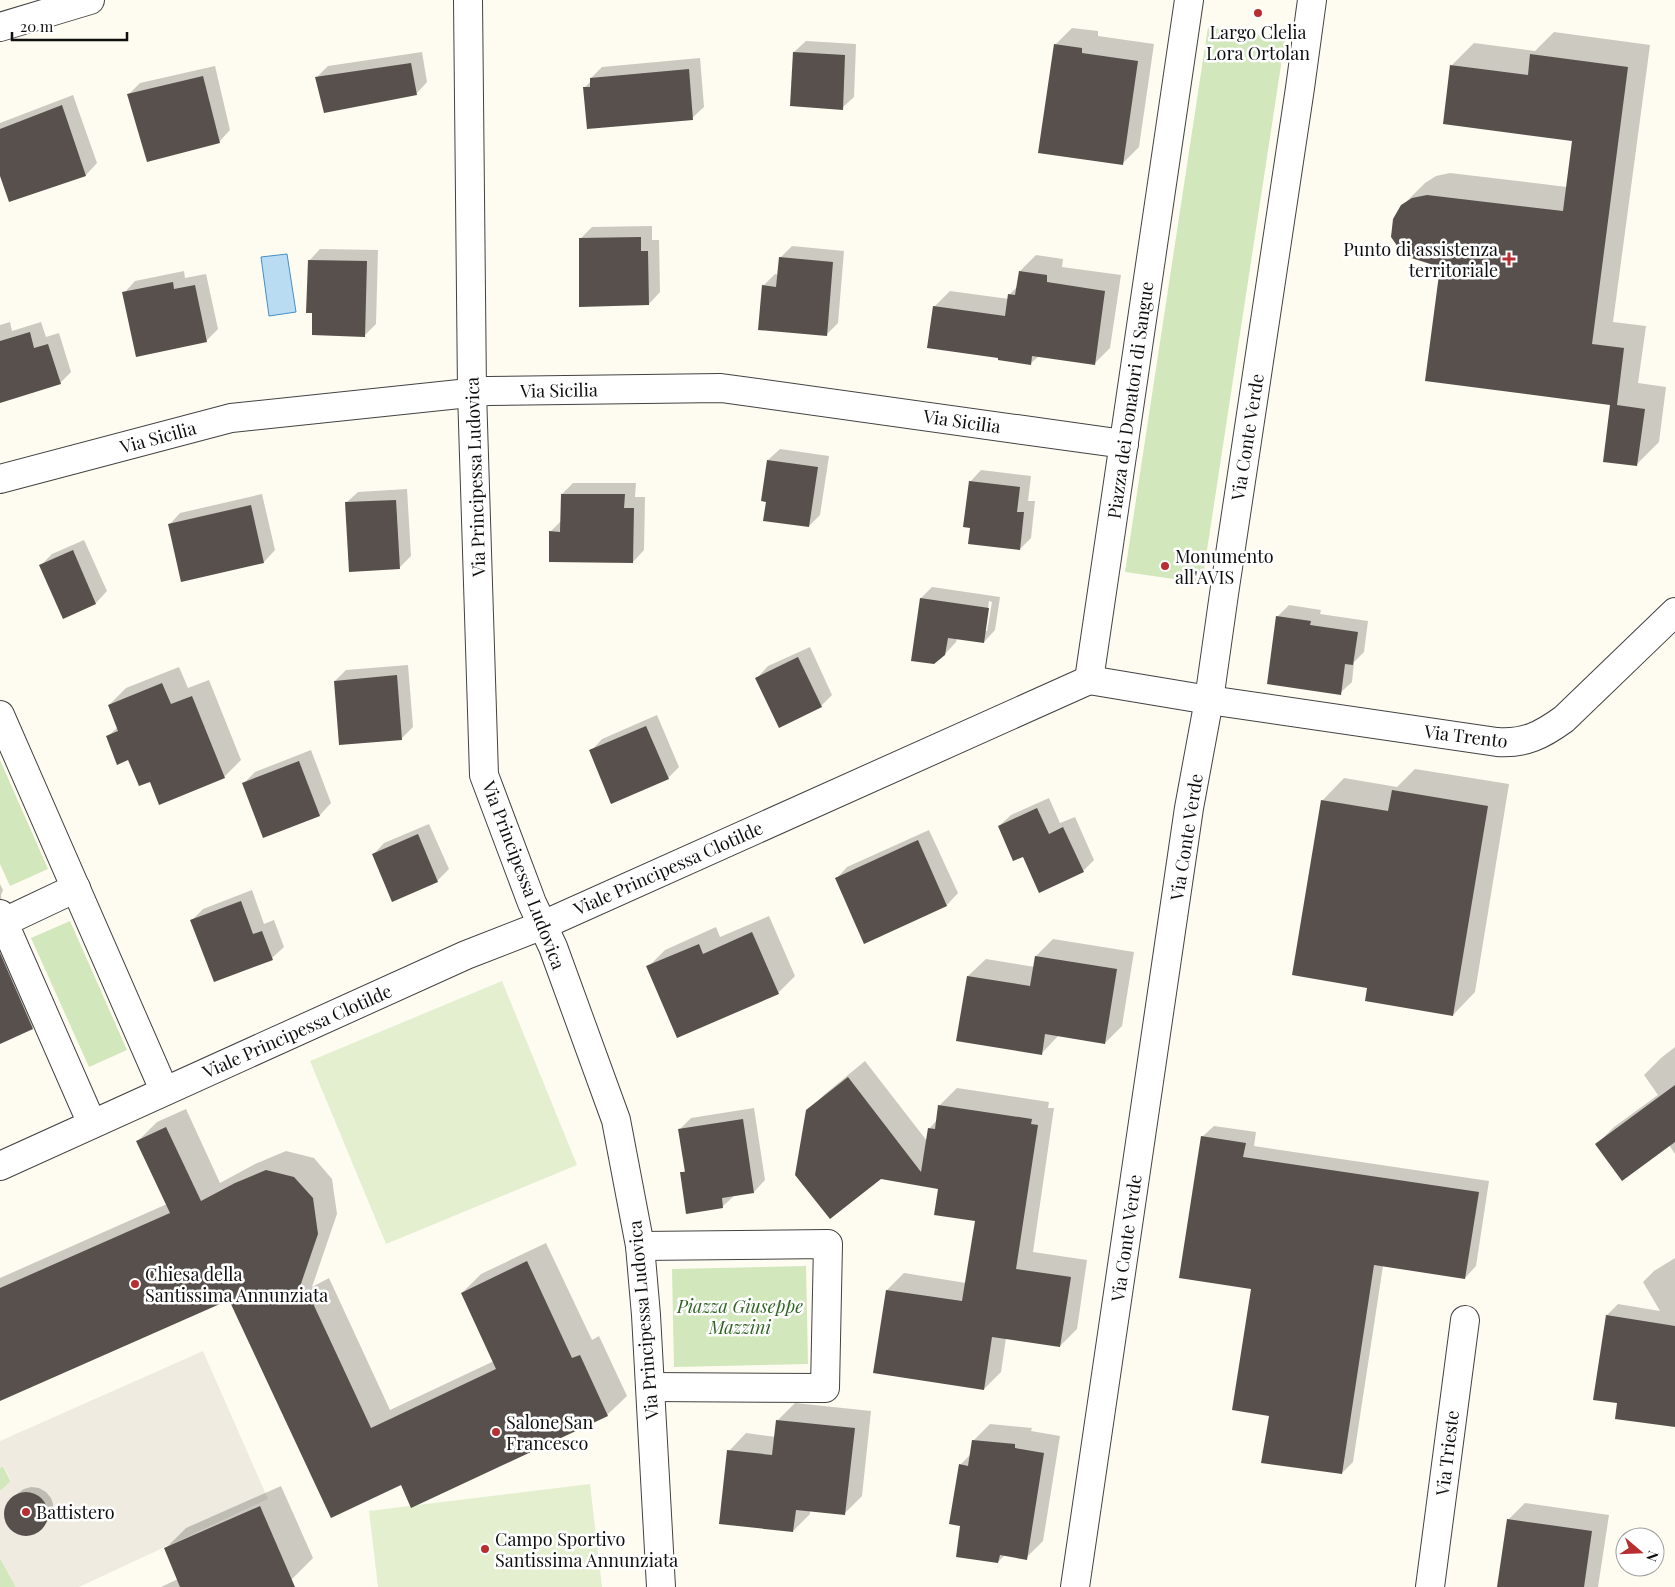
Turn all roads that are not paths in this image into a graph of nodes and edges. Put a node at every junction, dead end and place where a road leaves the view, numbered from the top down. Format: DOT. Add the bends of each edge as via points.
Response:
graph roads {
  1 [pos="90,0"];
  2 [pos="468,0"];
  3 [pos="1189,0"];
  4 [pos="1312,0"];
  5 [pos="0,27"];
  6 [pos="472,392"];
  7 [pos="1124,444"];
  8 [pos="0,479"];
  9 [pos="1675,612"];
  10 [pos="1089,680"];
  11 [pos="1209,700"];
  12 [pos="0,715"];
  13 [pos="76,888"];
  14 [pos="2,918"];
  15 [pos="543,924"];
  16 [pos="164,1090"];
  17 [pos="92,1124"];
  18 [pos="0,1166"];
  19 [pos="640,1246"];
  20 [pos="1465,1320"];
  21 [pos="651,1387"];
  22 [pos="661,1587"];
  23 [pos="1075,1587"];
  24 [pos="1430,1587"];
  1 -- 5 [label="street"];
  2 -- 6 [label="street, Via Principessa Ludovica"];
  3 -- 7 [label="street, Piazza dei Donatori di Sangue"];
  4 -- 11 [label="street, Via Conte Verde"];
  6 -- 7 [label="street, Via Sicilia" via="721,388"];
  6 -- 8 [label="street, Via Sicilia" via="232,418"];
  6 -- 15 [label="street, Via Principessa Ludovica" via="484,776"];
  7 -- 10 [label="street, Piazza dei Donatori di Sangue"];
  9 -- 11 [label="street, Via Trento" via="1564,719 1543,733 1516,742 1497,742"];
  10 -- 11 [label="street"];
  10 -- 15 [label="street, Viale Principessa Clotilde"];
  11 -- 23 [label="street, Via Conte Verde" via="1188,818"];
  12 -- 13 [label="street"];
  13 -- 14 [label="street"];
  13 -- 16 [label="street"];
  14 -- 17 [label="street"];
  15 -- 16 [label="street, Viale Principessa Clotilde"];
  15 -- 19 [label="street, Via Principessa Ludovica" via="616,1120"];
  16 -- 17 [label="street, Viale Principessa Clotilde"];
  17 -- 18 [label="street, Viale Principessa Clotilde"];
  19 -- 21 [label="street, Via Principessa Ludovica"];
  19 -- 21 [label="street" via="828,1244 825,1388"];
  20 -- 24 [label="street, Via Trieste"];
  21 -- 22 [label="street, Via Principessa Ludovica"];
}
